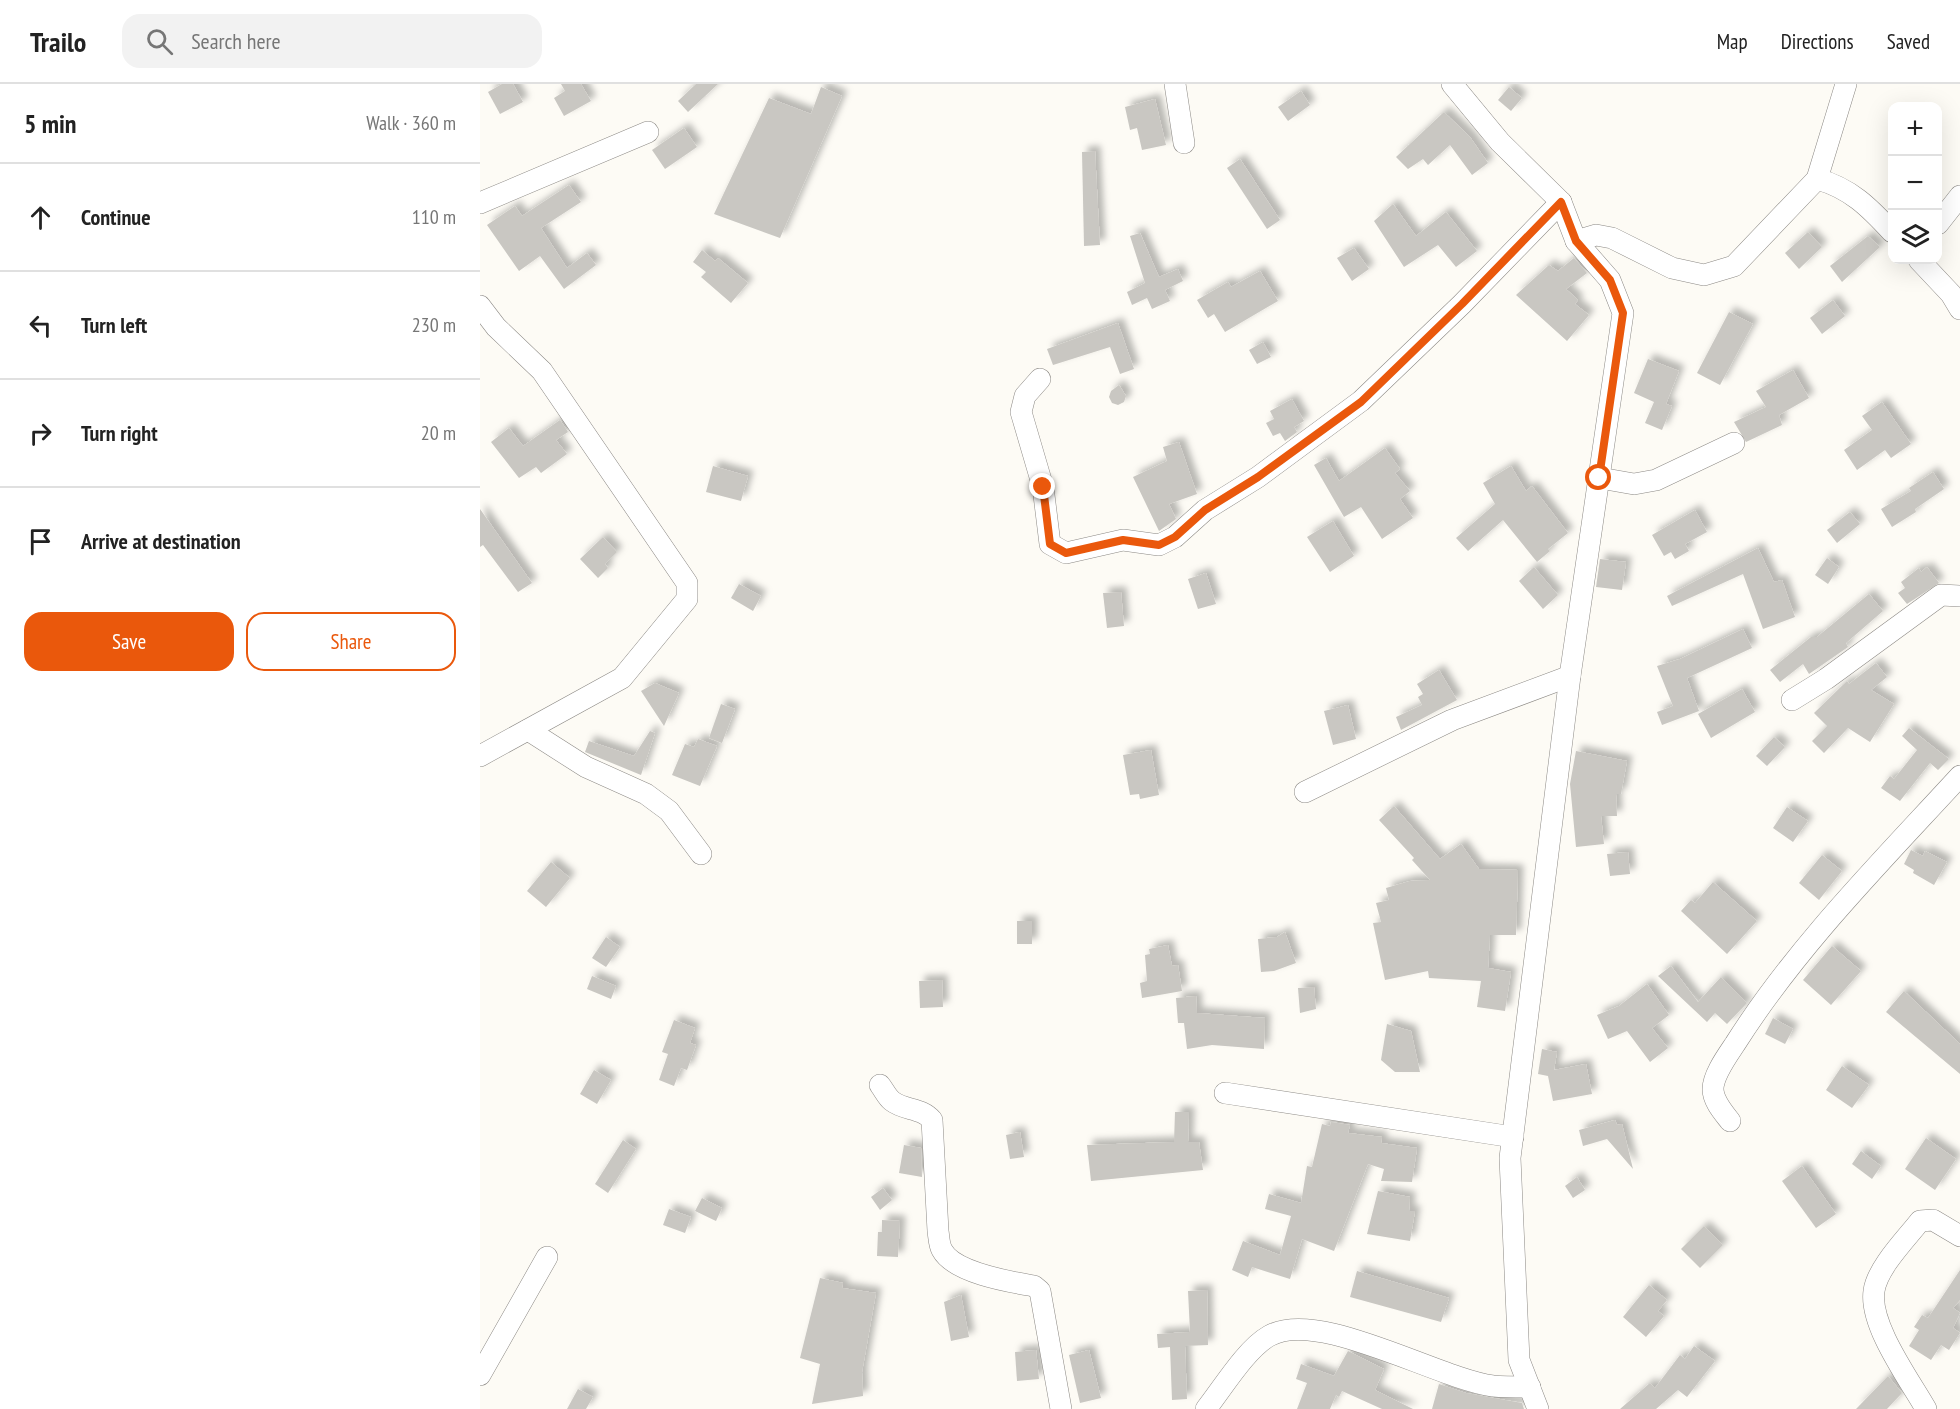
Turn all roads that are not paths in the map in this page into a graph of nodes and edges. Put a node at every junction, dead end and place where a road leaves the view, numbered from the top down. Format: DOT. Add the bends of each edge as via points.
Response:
graph roads {
  1 [pos="1176,84"];
  2 [pos="1452,84"];
  3 [pos="1846,84"];
  4 [pos="648,132"];
  5 [pos="1184,143"];
  6 [pos="1817,179"];
  7 [pos="1960,196"];
  8 [pos="1561,202"];
  9 [pos="480,203"];
  10 [pos="1942,219"];
  11 [pos="1888,227"];
  12 [pos="1576,241"];
  13 [pos="1922,264"];
  14 [pos="480,306"];
  15 [pos="1960,309"];
  16 [pos="1040,379"];
  17 [pos="1734,443"];
  18 [pos="1599,478"];
  19 [pos="1960,596"];
  20 [pos="1570,676"];
  21 [pos="1792,700"];
  22 [pos="528,730"];
  23 [pos="480,756"];
  24 [pos="1960,776"];
  25 [pos="1305,792"];
  26 [pos="701,854"];
  27 [pos="880,1085"];
  28 [pos="1225,1093"];
  29 [pos="1730,1121"];
  30 [pos="1513,1137"];
  31 [pos="1960,1236"];
  32 [pos="547,1257"];
  33 [pos="480,1375"];
  34 [pos="1530,1387"];
  35 [pos="1061,1409"];
  36 [pos="1206,1409"];
  37 [pos="1538,1409"];
  38 [pos="1926,1409"];
  1 -- 5 [label="street"];
  2 -- 8 [label="street" via="1500,142"];
  3 -- 6 [label="street"];
  4 -- 9 [label="street"];
  6 -- 11 [label="street" via="1837,184 1864,201"];
  6 -- 12 [label="street" via="1734,266 1704,275 1671,268 1612,238 1596,235"];
  7 -- 10 [label="street"];
  8 -- 12 [label="street"];
  8 -- 16 [label="street" via="1361,402 1159,545 1123,540 1066,553 1050,544 1043,487 1021,411 1024,396"];
  12 -- 18 [label="street" via="1610,280 1623,313"];
  13 -- 15 [label="street"];
  14 -- 22 [label="street" via="542,371 687,583 687,599 622,678"];
  17 -- 18 [label="street" via="1656,480 1634,484"];
  18 -- 20 [label="street"];
  19 -- 21 [label="street" via="1941,595"];
  20 -- 25 [label="street" via="1452,720"];
  20 -- 30 [label="street"];
  22 -- 23 [label="street"];
  22 -- 26 [label="street" via="586,767 646,794 669,812"];
  24 -- 29 [label="street" via="1860,885 1757,1010 1724,1062 1713,1089 1718,1105"];
  27 -- 35 [label="street" via="890,1100 919,1110 932,1120 940,1248 981,1275 1034,1286 1040,1291"];
  28 -- 30 [label="street"];
  30 -- 34 [label="street" via="1510,1158 1519,1360"];
  31 -- 38 [label="street" via="1933,1220 1920,1221 1892,1256 1874,1290 1875,1316"];
  32 -- 33 [label="street"];
  34 -- 36 [label="street" via="1492,1386 1324,1330 1294,1330 1269,1335 1256,1346"];
  34 -- 37 [label="street"];
}
